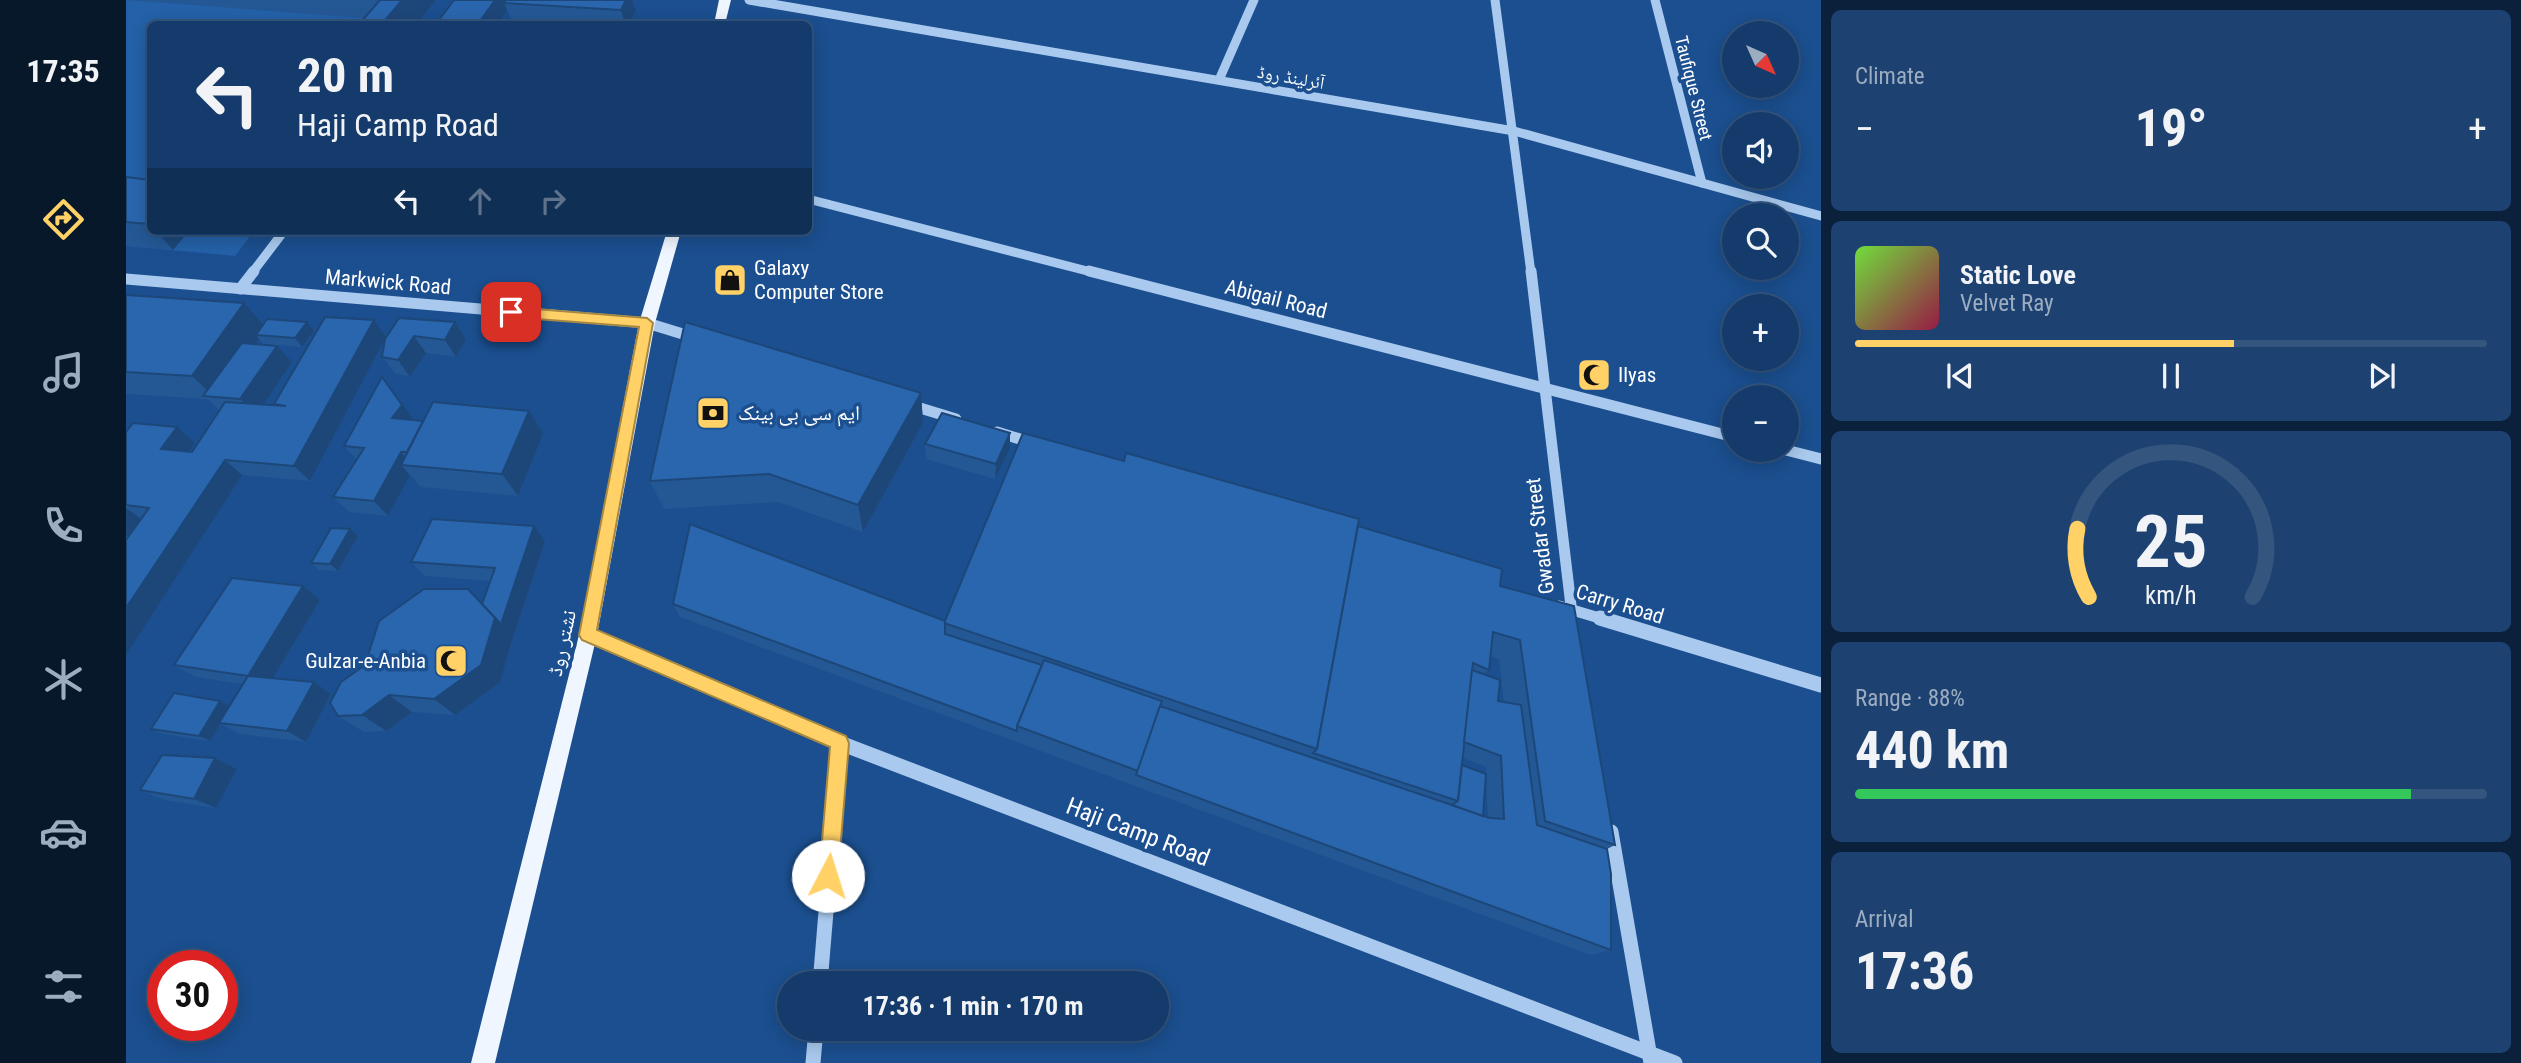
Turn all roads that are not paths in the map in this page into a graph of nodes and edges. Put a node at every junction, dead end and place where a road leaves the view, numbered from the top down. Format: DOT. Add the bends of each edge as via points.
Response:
graph roads {
  1 [pos="725,0"];
  2 [pos="749,0"];
  3 [pos="1254,0"];
  4 [pos="1495,0"];
  5 [pos="1655,0"];
  6 [pos="721,21"];
  7 [pos="1219,80"];
  8 [pos="1514,131"];
  9 [pos="1702,183"];
  10 [pos="812,199"];
  11 [pos="1821,216"];
  12 [pos="281,235"];
  13 [pos="673,235"];
  14 [pos="126,279"];
  15 [pos="240,289"];
  16 [pos="647,323"];
  17 [pos="713,344"];
  18 [pos="1545,389"];
  19 [pos="898,401"];
  20 [pos="964,421"];
  21 [pos="990,430"];
  22 [pos="1722,434"];
  23 [pos="1043,446"];
  24 [pos="1799,453"];
  25 [pos="1821,459"];
  26 [pos="1545,602"];
  27 [pos="1571,610"];
  28 [pos="1574,623"];
  29 [pos="588,635"];
  30 [pos="1821,685"];
  31 [pos="840,743"];
  32 [pos="1609,825"];
  33 [pos="821,971"];
  34 [pos="815,1041"];
  35 [pos="1650,1058"];
  36 [pos="482,1063"];
  37 [pos="813,1063"];
  38 [pos="1675,1063"];
  1 -- 6 [label="main road"];
  2 -- 7 [label="street, آئرلینڈ روڈ"];
  3 -- 7 [label="street"];
  4 -- 8 [label="street, Gwadar Street"];
  5 -- 9 [label="street, Taufique Street"];
  7 -- 8 [label="street, آئرلینڈ روڈ"];
  8 -- 9 [label="street, آئرلینڈ روڈ"];
  8 -- 18 [label="street, Gwadar Street"];
  9 -- 11 [label="street, آئرلینڈ روڈ"];
  10 -- 18 [label="street, Abigail Road"];
  12 -- 15 [label="street"];
  13 -- 16 [label="main road, نشتر روڈ"];
  14 -- 15 [label="street, Markwick Road"];
  15 -- 16 [label="street, Markwick Road"];
  16 -- 17 [label="street"];
  16 -- 29 [label="main road, نشتر روڈ"];
  18 -- 22 [label="street, Abigail Road"];
  18 -- 27 [label="street, Gwadar Street"];
  19 -- 20 [label="street"];
  21 -- 23 [label="street"];
  24 -- 25 [label="street"];
  26 -- 27 [label="street, Carry Road"];
  27 -- 28 [label="street, Gwadar Street"];
  27 -- 30 [label="street, Carry Road"];
  29 -- 31 [label="street, Haji Camp Road"];
  29 -- 36 [label="main road, نشتر روڈ"];
  31 -- 33 [label="street"];
  31 -- 35 [label="street, Haji Camp Road"];
  32 -- 35 [label="street"];
  34 -- 37 [label="street"];
  35 -- 38 [label="street, Haji Camp Road"];
}
